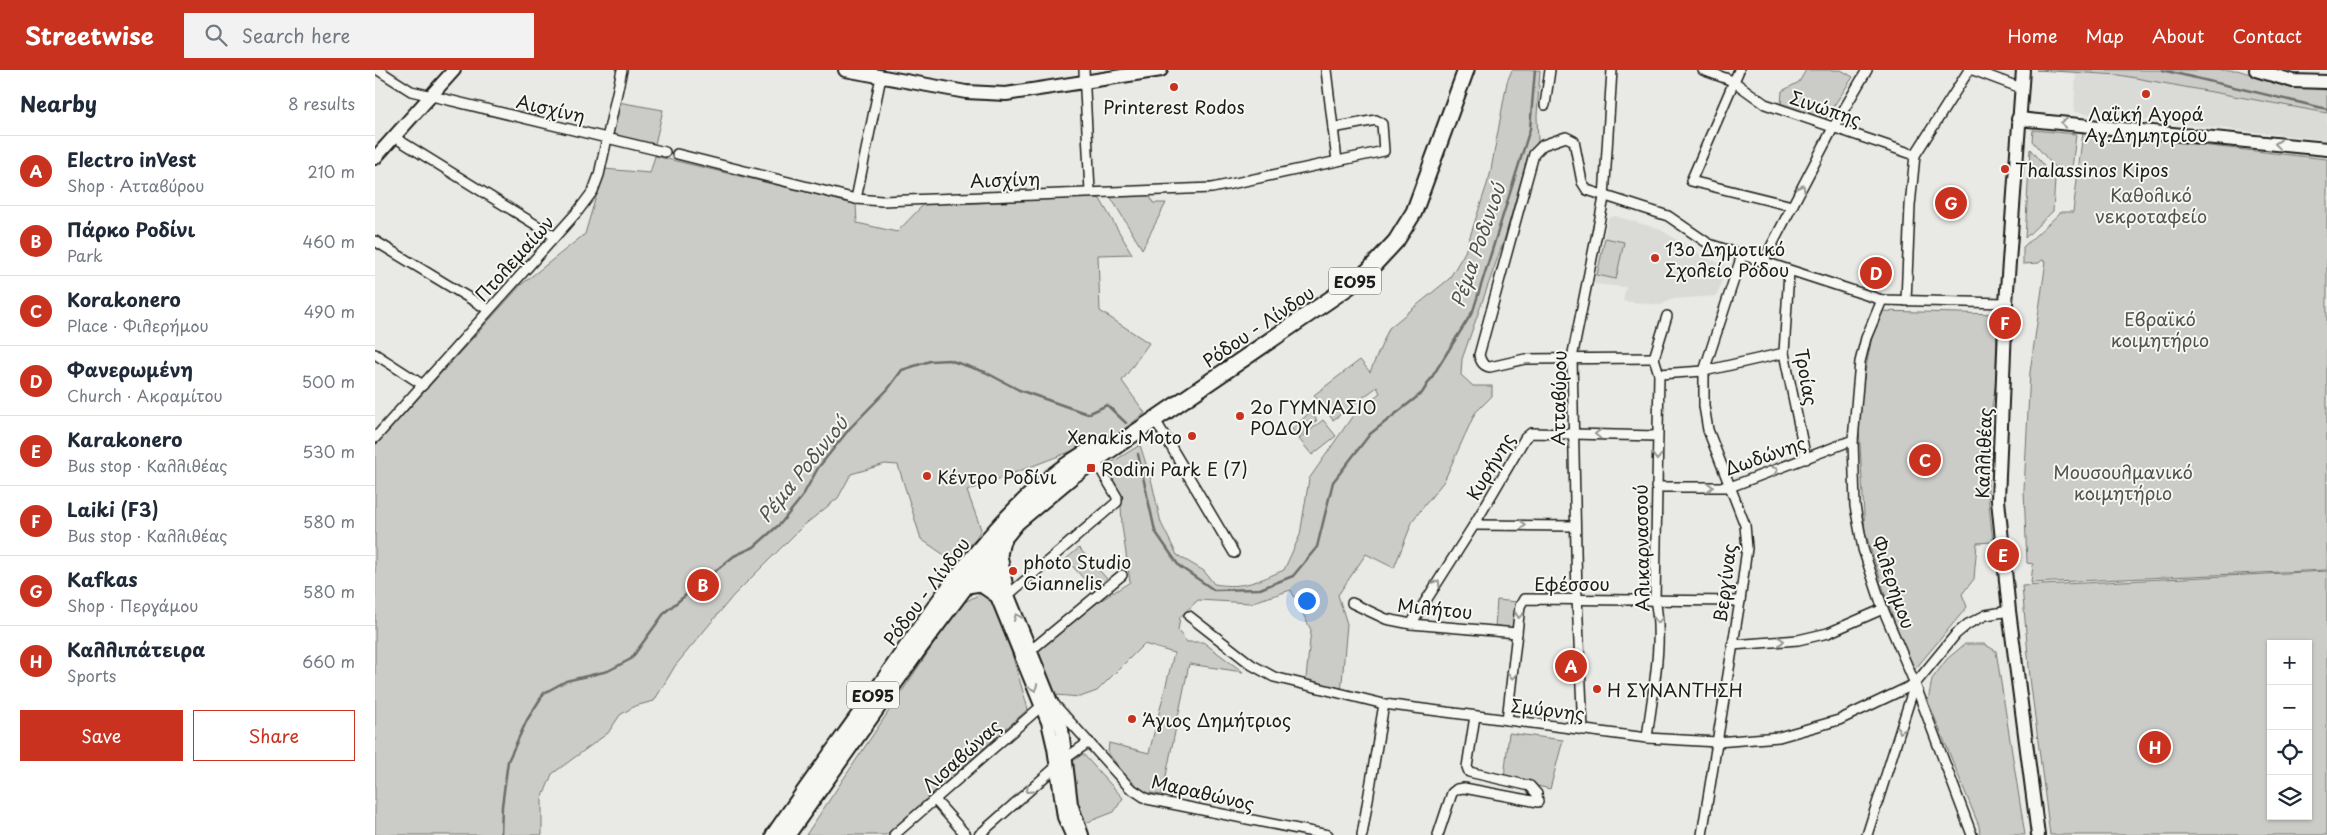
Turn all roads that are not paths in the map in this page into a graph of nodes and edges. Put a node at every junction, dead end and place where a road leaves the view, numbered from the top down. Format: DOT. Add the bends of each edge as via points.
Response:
graph roads {
  1 [pos="378,70"];
  2 [pos="453,70"];
  3 [pos="622,70"];
  4 [pos="845,70"];
  5 [pos="1161,70"];
  6 [pos="1326,70"];
  7 [pos="1466,70"];
  8 [pos="1550,70"];
  9 [pos="1612,70"];
  10 [pos="1703,70"];
  11 [pos="1739,70"];
  12 [pos="1867,70"];
  13 [pos="1969,70"];
  14 [pos="1973,70"];
  15 [pos="2023,70"];
  16 [pos="1148,71"];
  17 [pos="2264,71"];
  18 [pos="1084,76"];
  19 [pos="881,77"];
  20 [pos="1733,81"];
  21 [pos="2327,82"];
  22 [pos="2021,88"];
  23 [pos="430,96"];
  24 [pos="1545,105"];
  25 [pos="2023,119"];
  26 [pos="1333,128"];
  27 [pos="1833,128"];
  28 [pos="394,137"];
  29 [pos="609,138"];
  30 [pos="2327,149"];
  31 [pos="665,152"];
  32 [pos="677,154"];
  33 [pos="1915,156"];
  34 [pos="375,158"];
  35 [pos="1337,161"];
  36 [pos="1090,192"];
  37 [pos="1604,198"];
  38 [pos="856,199"];
  39 [pos="1792,206"];
  40 [pos="554,236"];
  41 [pos="375,241"];
  42 [pos="1742,256"];
  43 [pos="1763,262"];
  44 [pos="1789,271"];
  45 [pos="1882,300"];
  46 [pos="1906,301"];
  47 [pos="2005,303"];
  48 [pos="489,310"];
  49 [pos="1667,316"];
  50 [pos="1784,353"];
  51 [pos="375,354"];
  52 [pos="1572,358"];
  53 [pos="1654,358"];
  54 [pos="1705,371"];
  55 [pos="1659,374"];
  56 [pos="423,385"];
  57 [pos="1155,418"];
  58 [pos="1573,434"];
  59 [pos="1657,436"];
  60 [pos="375,438"];
  61 [pos="1853,440"];
  62 [pos="1806,459"];
  63 [pos="1095,460"];
  64 [pos="1656,487"];
  65 [pos="1730,487"];
  66 [pos="1474,525"];
  67 [pos="1575,526"];
  68 [pos="1002,540"];
  69 [pos="1234,553"];
  70 [pos="980,561"];
  71 [pos="1122,575"];
  72 [pos="967,585"];
  73 [pos="1003,592"];
  74 [pos="1577,598"];
  75 [pos="1655,600"];
  76 [pos="1740,601"];
  77 [pos="1353,603"];
  78 [pos="1883,609"];
  79 [pos="2009,611"];
  80 [pos="1189,616"];
  81 [pos="1411,624"];
  82 [pos="1517,633"];
  83 [pos="1732,645"];
  84 [pos="1030,651"];
  85 [pos="1915,684"];
  86 [pos="1384,704"];
  87 [pos="1048,708"];
  88 [pos="1475,716"];
  89 [pos="1507,720"];
  90 [pos="1583,730"];
  91 [pos="1647,738"];
  92 [pos="1089,742"];
  93 [pos="1717,742"];
  94 [pos="1061,762"];
  95 [pos="935,800"];
  96 [pos="774,835"];
  97 [pos="787,835"];
  98 [pos="894,835"];
  99 [pos="966,835"];
  100 [pos="979,835"];
  101 [pos="1072,835"];
  102 [pos="1082,835"];
  103 [pos="1328,835"];
  104 [pos="1362,835"];
  105 [pos="1438,835"];
  106 [pos="1702,835"];
  107 [pos="1867,835"];
  108 [pos="1972,835"];
  109 [pos="2038,835"];
  1 -- 23 [label="street, Αισχίνη" via="411,91"];
  2 -- 23 [label="main road"];
  3 -- 29 [label="street, Πτολεμαίων"];
  4 -- 19 [label="main road"];
  5 -- 16 [label="main road"];
  6 -- 26 [label="street"];
  7 -- 57 [label="main road, Ρόδου - Λίνδου / ΕΟ95" via="1414,212 1383,256 1351,285"];
  8 -- 24 [label="street"];
  9 -- 37 [label="street, Ατταβύρου"];
  10 -- 20 [label="street, Σινώπης"];
  11 -- 20 [label="street"];
  12 -- 27 [label="street"];
  13 -- 33 [label="street"];
  14 -- 22 [label="street"];
  15 -- 22 [label="main road, Καλλιθέας"];
  16 -- 18 [label="main road"];
  17 -- 21 [label="main road" via="2305,82"];
  18 -- 19 [label="main road" via="1021,93 986,94"];
  18 -- 36 [label="street"];
  19 -- 38 [label="street"];
  20 -- 27 [label="street, Σινώπης" via="1765,104"];
  20 -- 39 [label="street" via="1691,181"];
  22 -- 25 [label="main road, Καλλιθέας"];
  23 -- 28 [label="main road"];
  23 -- 29 [label="street, Αισχίνη"];
  30 -- 25 [label="main road, one-way"];
  25 -- 47 [label="main road, Καλλιθέας"];
  26 -- 35 [label="street"];
  26 -- 35 [label="street, Αισχίνη" via="1376,120 1382,124 1384,151"];
  27 -- 33 [label="street, Σινώπης"];
  39 -- 27 [label="street, one-way"];
  28 -- 34 [label="main road"];
  28 -- 40 [label="street"];
  29 -- 31 [label="street, Αισχίνη"];
  29 -- 40 [label="street, Πτολεμαίων" via="593,191"];
  32 -- 38 [label="street, Αισχίνη"];
  33 -- 46 [label="street"];
  35 -- 36 [label="street, Αισχίνη" via="1212,188"];
  36 -- 38 [label="street, Αισχίνη"];
  37 -- 42 [label="street" via="1668,216 1709,244"];
  37 -- 52 [label="street, Ατταβύρου"];
  37 -- 52 [label="street" via="1587,190 1582,182 1574,141 1559,138 1543,145 1534,154 1479,354 1485,366 1490,367 1525,360"];
  39 -- 43 [label="street"];
  40 -- 48 [label="street, Πτολεμαίων"];
  41 -- 48 [label="street"];
  42 -- 43 [label="street"];
  42 -- 54 [label="street, Βεργίνας"];
  43 -- 44 [label="street"];
  44 -- 45 [label="street"];
  44 -- 50 [label="street, Τροίας"];
  45 -- 46 [label="street"];
  45 -- 61 [label="street, Φιλερήμου" via="1860,362"];
  46 -- 47 [label="street"];
  47 -- 79 [label="main road, Καλλιθέας" via="1998,500"];
  48 -- 56 [label="street, Πτολεμαίων"];
  49 -- 53 [label="street"];
  50 -- 54 [label="street"];
  50 -- 62 [label="street, Τροίας"];
  51 -- 56 [label="street"];
  52 -- 53 [label="street"];
  52 -- 58 [label="street, Ατταβύρου"];
  53 -- 55 [label="street, Αλικαρνασσού"];
  54 -- 55 [label="street"];
  54 -- 65 [label="street, Βεργίνας" via="1704,406 1708,430"];
  55 -- 59 [label="street, Αλικαρνασσού"];
  56 -- 60 [label="street, Πτολεμαίων"];
  57 -- 63 [label="main road, Ρόδου - Λίνδου / ΕΟ95"];
  57 -- 69 [label="street"];
  57 -- 70 [label="main road, Ρόδου - Λίνδου / ΕΟ95" via="1098,446 1058,473 1009,515"];
  59 -- 58 [label="street, Κυρήνης, one-way"];
  58 -- 66 [label="street, Κυρήνης" via="1531,433 1525,438"];
  58 -- 67 [label="street, Ατταβύρου"];
  59 -- 64 [label="street, Αλικαρνασσού, one-way"];
  61 -- 62 [label="street, Δωδώνης"];
  61 -- 78 [label="street, Φιλερήμου" via="1855,506 1863,549"];
  65 -- 62 [label="street, Δωδώνης, one-way"];
  63 -- 68 [label="main road, Ρόδου - Λίνδου / ΕΟ95" via="1030,510"];
  63 -- 73 [label="street" via="1117,502"];
  64 -- 65 [label="street, Δωδώνης, one-way"];
  64 -- 75 [label="street, Αλικαρνασσού"];
  65 -- 76 [label="street, Βεργίνας" via="1745,525 1747,548"];
  66 -- 67 [label="street, one-way"];
  81 -- 66 [label="street, Κυρήνης, one-way"];
  67 -- 74 [label="street, Ατταβύρου"];
  68 -- 70 [label="main road, Ρόδου - Λίνδου / ΕΟ95"];
  68 -- 73 [label="main road" via="999,555"];
  70 -- 72 [label="main road, Ρόδου - Λίνδου / ΕΟ95"];
  70 -- 73 [label="main road"];
  70 -- 96 [label="main road, Ρόδου - Λίνδου / ΕΟ95" via="911,641"];
  71 -- 84 [label="street"];
  72 -- 73 [label="main road" via="980,583"];
  72 -- 97 [label="main road, Ρόδου - Λίνδου / ΕΟ95"];
  84 -- 73 [label="main road, one-way"];
  73 -- 87 [label="main road, one-way"];
  74 -- 75 [label="street, Εφέσσου"];
  74 -- 82 [label="street, Εφέσσου, one-way" via="1524,599 1520,606"];
  74 -- 90 [label="street, Ατταβύρου"];
  75 -- 76 [label="street, Εφέσσου"];
  75 -- 91 [label="street, Αλικαρνασσού, one-way" via="1658,611 1657,648"];
  76 -- 83 [label="street, Βεργίνας"];
  77 -- 81 [label="street, Μιλήτου" via="1386,619"];
  83 -- 78 [label="street, one-way" via="1798,640 1827,633"];
  78 -- 85 [label="street, Φιλερήμου"];
  79 -- 85 [label="street" via="1986,614 1968,624"];
  79 -- 109 [label="main road, Καλλιθέας"];
  80 -- 86 [label="street, Σμύρνης" via="1251,665 1274,677"];
  81 -- 82 [label="street, Μιλήτου"];
  82 -- 89 [label="street, one-way"];
  83 -- 93 [label="street, Βεργίνας"];
  84 -- 87 [label="main road"];
  85 -- 93 [label="street, Σμύρνης" via="1839,720 1779,737"];
  85 -- 107 [label="street, one-way"];
  85 -- 108 [label="street, Φιλερήμου"];
  86 -- 88 [label="street, Σμύρνης"];
  86 -- 104 [label="street"];
  87 -- 92 [label="street, Μαραθώνος"];
  87 -- 94 [label="main road" via="1061,729"];
  87 -- 95 [label="street, Λισαβώνας"];
  88 -- 89 [label="street, Σμύρνης"];
  88 -- 105 [label="street" via="1467,767 1469,772 1530,786 1539,802 1457,788 1452,793"];
  89 -- 90 [label="street, Σμύρνης"];
  90 -- 91 [label="street, Σμύρνης"];
  91 -- 93 [label="street, Σμύρνης"];
  92 -- 94 [label="street"];
  92 -- 103 [label="street, Μαραθώνος" via="1129,787 1147,799"];
  93 -- 106 [label="street, Βεργίνας"];
  94 -- 100 [label="street, one-way"];
  94 -- 101 [label="main road" via="1064,817"];
  94 -- 102 [label="main road"];
  95 -- 98 [label="street, Λισαβώνας"];
  95 -- 99 [label="street"];
}
